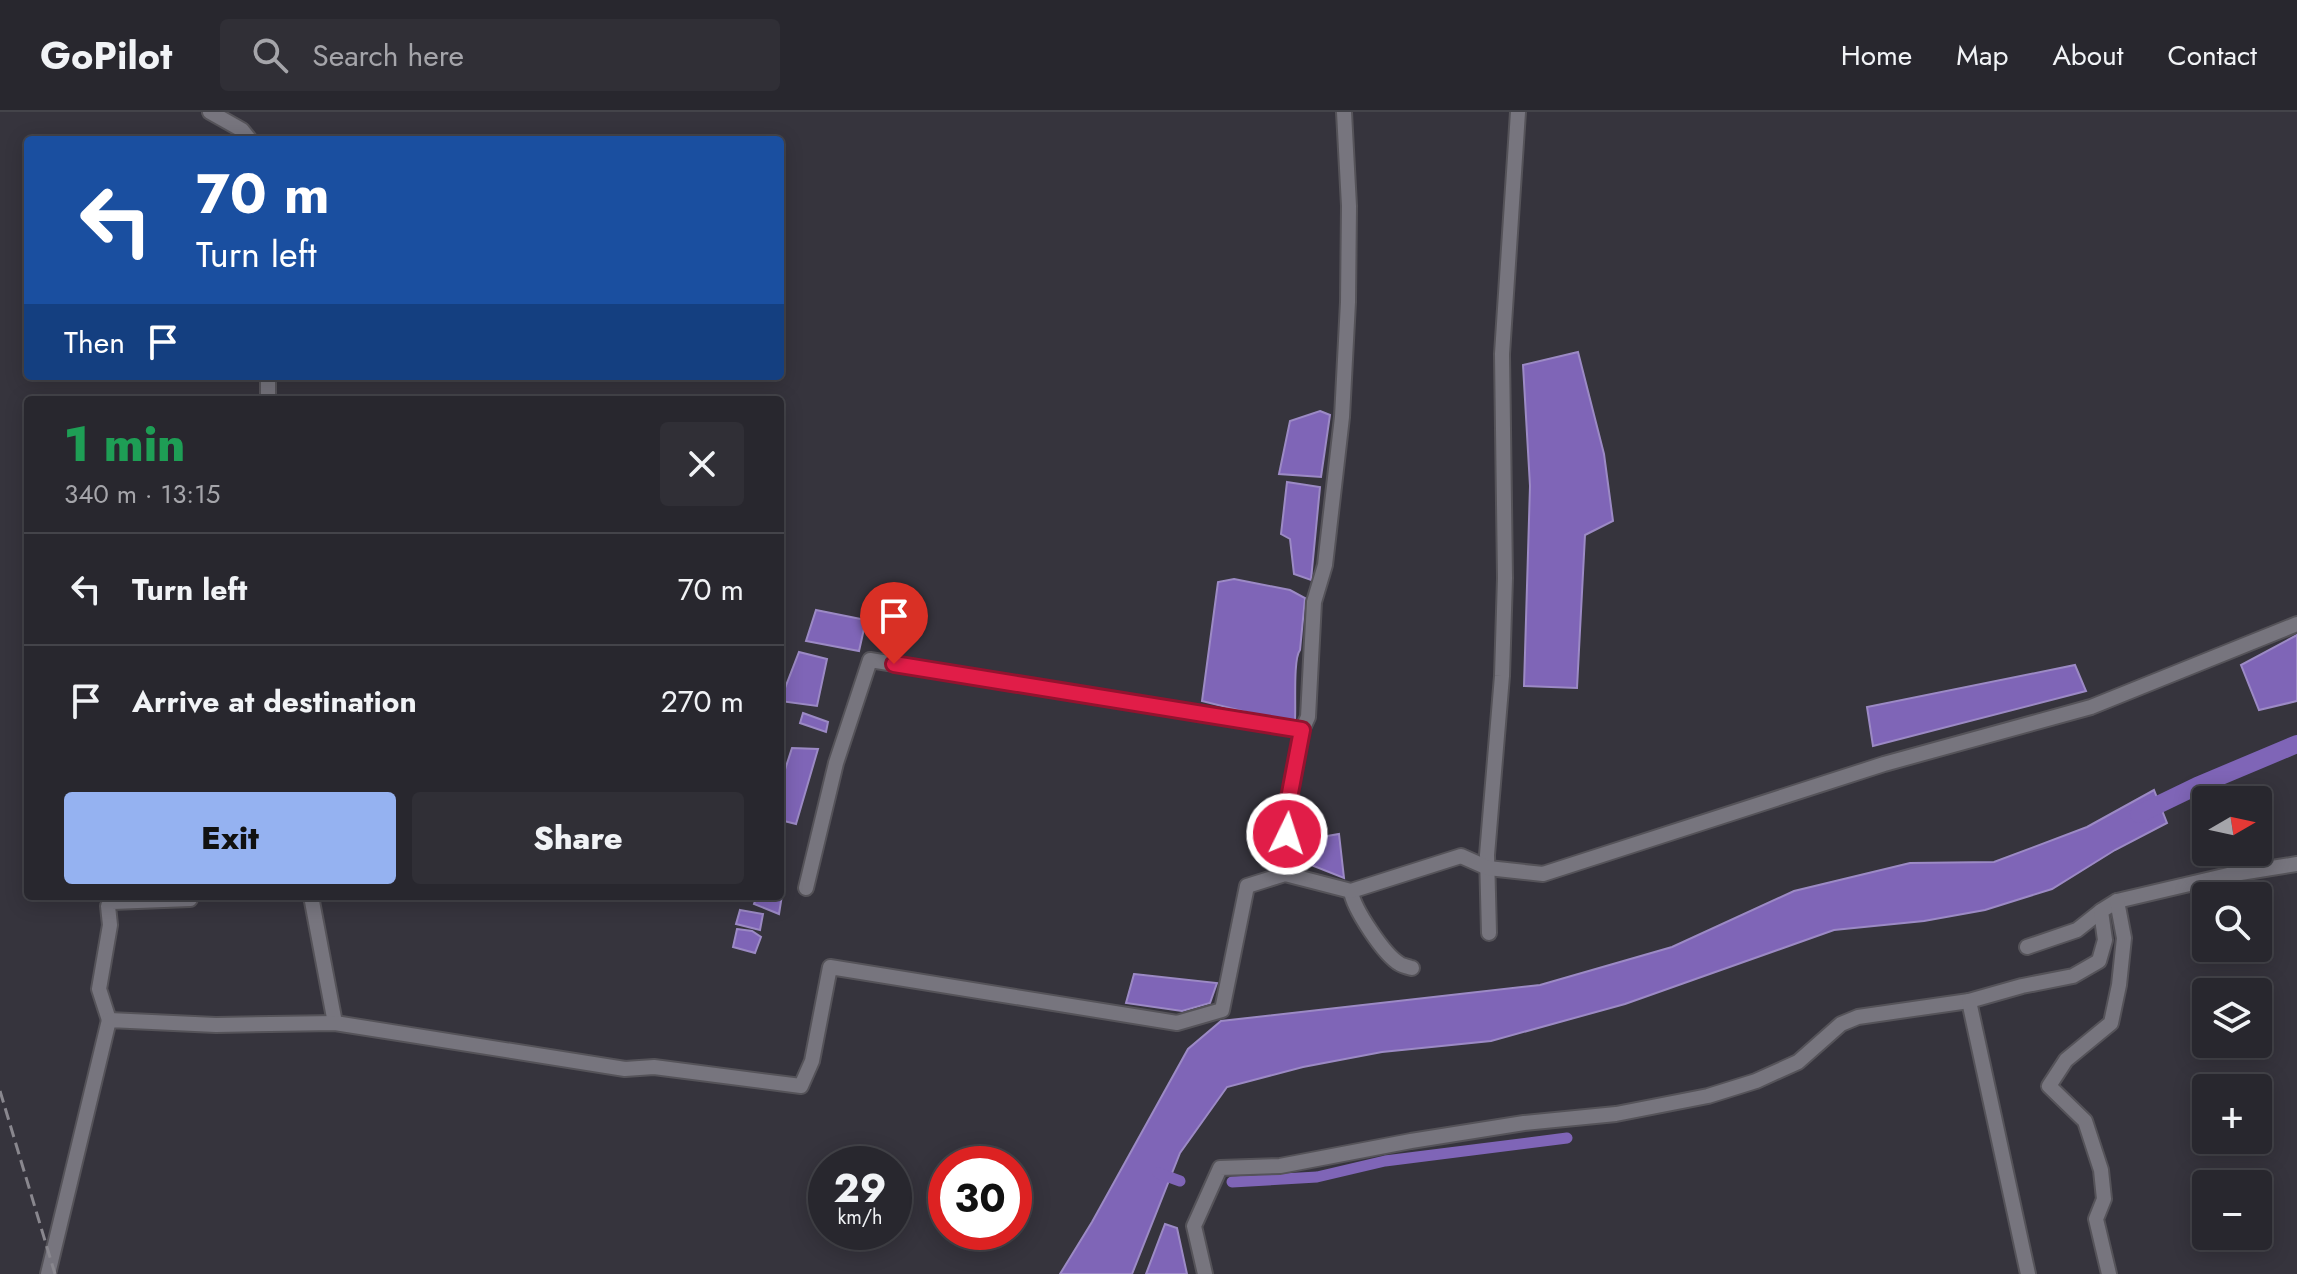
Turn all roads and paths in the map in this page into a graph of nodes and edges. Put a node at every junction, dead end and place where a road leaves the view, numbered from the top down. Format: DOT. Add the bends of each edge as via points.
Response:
graph roads {
  1 [pos="210,112"];
  2 [pos="1344,112"];
  3 [pos="1518,112"];
  4 [pos="247,136"];
  5 [pos="2297,624"];
  6 [pos="1302,730"];
  7 [pos="2297,864"];
  8 [pos="1488,868"];
  9 [pos="1285,874"];
  10 [pos="806,888"];
  11 [pos="1351,891"];
  12 [pos="164,900"];
  13 [pos="312,900"];
  14 [pos="2117,901"];
  15 [pos="2101,911"];
  16 [pos="1489,933"];
  17 [pos="2027,947"];
  18 [pos="1412,968"];
  19 [pos="1969,1001"];
  20 [pos="109,1020"];
  21 [pos="335,1023"];
  22 [pos="48,1274"];
  23 [pos="1205,1274"];
  24 [pos="2028,1274"];
  25 [pos="2109,1274"];
  1 -- 4 [label="street"];
  2 -- 6 [label="street" via="1348,247 1342,417 1325,565 1314,602 1308,717"];
  3 -- 8 [label="street" via="1502,354 1505,578"];
  5 -- 8 [label="street" via="2091,707 1884,764 1543,874"];
  6 -- 9 [label="street" via="1286,814"];
  6 -- 10 [label="street" via="870,660 836,763"];
  7 -- 14 [label="street"];
  8 -- 11 [label="street" via="1461,856"];
  8 -- 16 [label="street"];
  9 -- 11 [label="street"];
  9 -- 21 [label="street" via="1247,886 1222,1010 1177,1023 830,967 812,1061 801,1086 654,1067 625,1069"];
  11 -- 18 [label="street" via="1378,941 1400,964"];
  12 -- 20 [label="street" via="108,906 110,925 99,989"];
  13 -- 21 [label="street"];
  14 -- 15 [label="street"];
  14 -- 25 [label="street" via="2124,938 2111,1023 2066,1060 2049,1086 2085,1121 2101,1170 2104,1199 2096,1219"];
  15 -- 17 [label="street" via="2077,930"];
  15 -- 19 [label="street" via="2105,940 2099,961 2073,976"];
  19 -- 23 [label="street" via="1858,1017 1841,1024 1798,1062 1708,1096 1280,1166 1220,1168 1194,1226"];
  19 -- 24 [label="street"];
  20 -- 21 [label="street"];
  20 -- 22 [label="street"];
}
